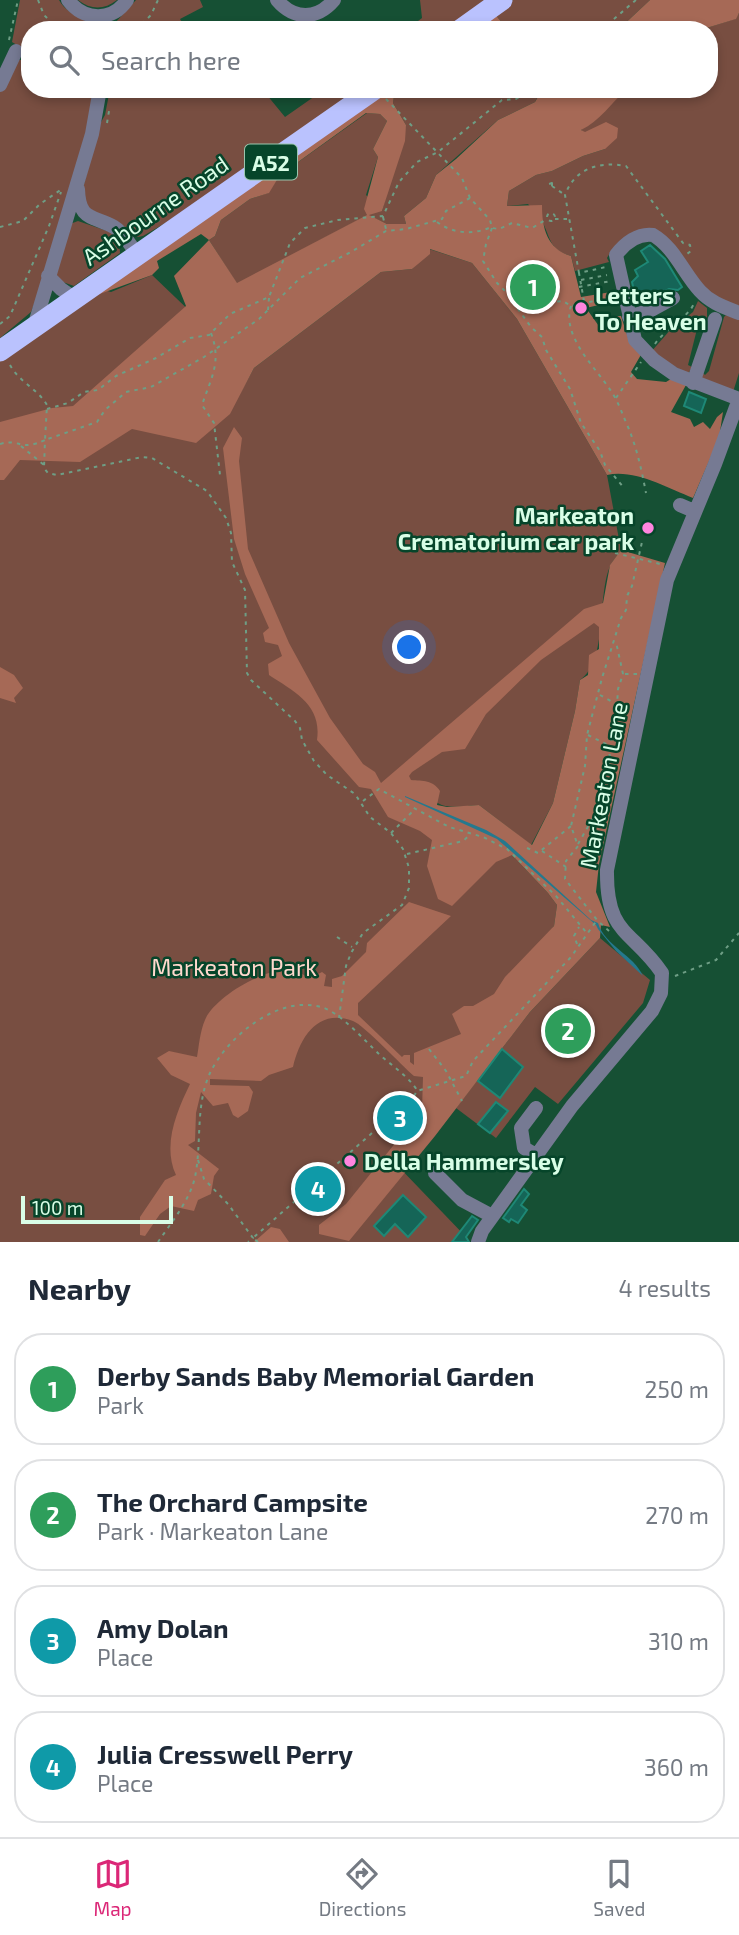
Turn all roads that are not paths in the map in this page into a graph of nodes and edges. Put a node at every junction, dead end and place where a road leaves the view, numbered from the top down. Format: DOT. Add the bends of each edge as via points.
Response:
graph roads {
  1 [pos="68,0"];
  2 [pos="127,0"];
  3 [pos="277,0"];
  4 [pos="334,0"];
  5 [pos="502,0"];
  6 [pos="99,21"];
  7 [pos="105,21"];
  8 [pos="473,21"];
  9 [pos="16,51"];
  10 [pos="0,85"];
  11 [pos="98,98"];
  12 [pos="367,98"];
  13 [pos="79,177"];
  14 [pos="136,254"];
  15 [pos="48,276"];
  16 [pos="74,298"];
  17 [pos="673,298"];
  18 [pos="739,313"];
  19 [pos="629,317"];
  20 [pos="715,318"];
  21 [pos="34,327"];
  22 [pos="1,350"];
  23 [pos="693,383"];
  24 [pos="739,399"];
  25 [pos="536,1108"];
  26 [pos="536,1155"];
  27 [pos="435,1173"];
  28 [pos="492,1216"];
  29 [pos="477,1241"];
  1 -- 6 [label="street"];
  2 -- 7 [label="street"];
  3 -- 4 [label="street" via="289,12 305,16 320,12"];
  5 -- 8 [label="highway"];
  9 -- 10 [label="street"];
  11 -- 13 [label="street"];
  12 -- 14 [label="highway, Ashbourne Road / A52"];
  13 -- 14 [label="street" via="78,200 83,211 114,227"];
  13 -- 15 [label="street"];
  14 -- 16 [label="highway, Ashbourne Road / A52"];
  15 -- 16 [label="street"];
  15 -- 21 [label="street"];
  16 -- 21 [label="highway, Ashbourne Road / A52"];
  17 -- 19 [label="street"];
  18 -- 19 [label="street" via="715,304 659,238 648,234 635,238 616,255"];
  19 -- 23 [label="street" via="635,340 647,354"];
  20 -- 23 [label="street"];
  21 -- 22 [label="highway, Ashbourne Road / A52"];
  23 -- 24 [label="street"];
  24 -- 26 [label="street, Markeaton Lane" via="715,464 687,508 607,870 612,914 659,969 661,993 652,1011"];
  25 -- 26 [label="street" via="521,1128 524,1148"];
  26 -- 28 [label="street"];
  27 -- 28 [label="street" via="462,1200"];
  28 -- 29 [label="street"];
}
